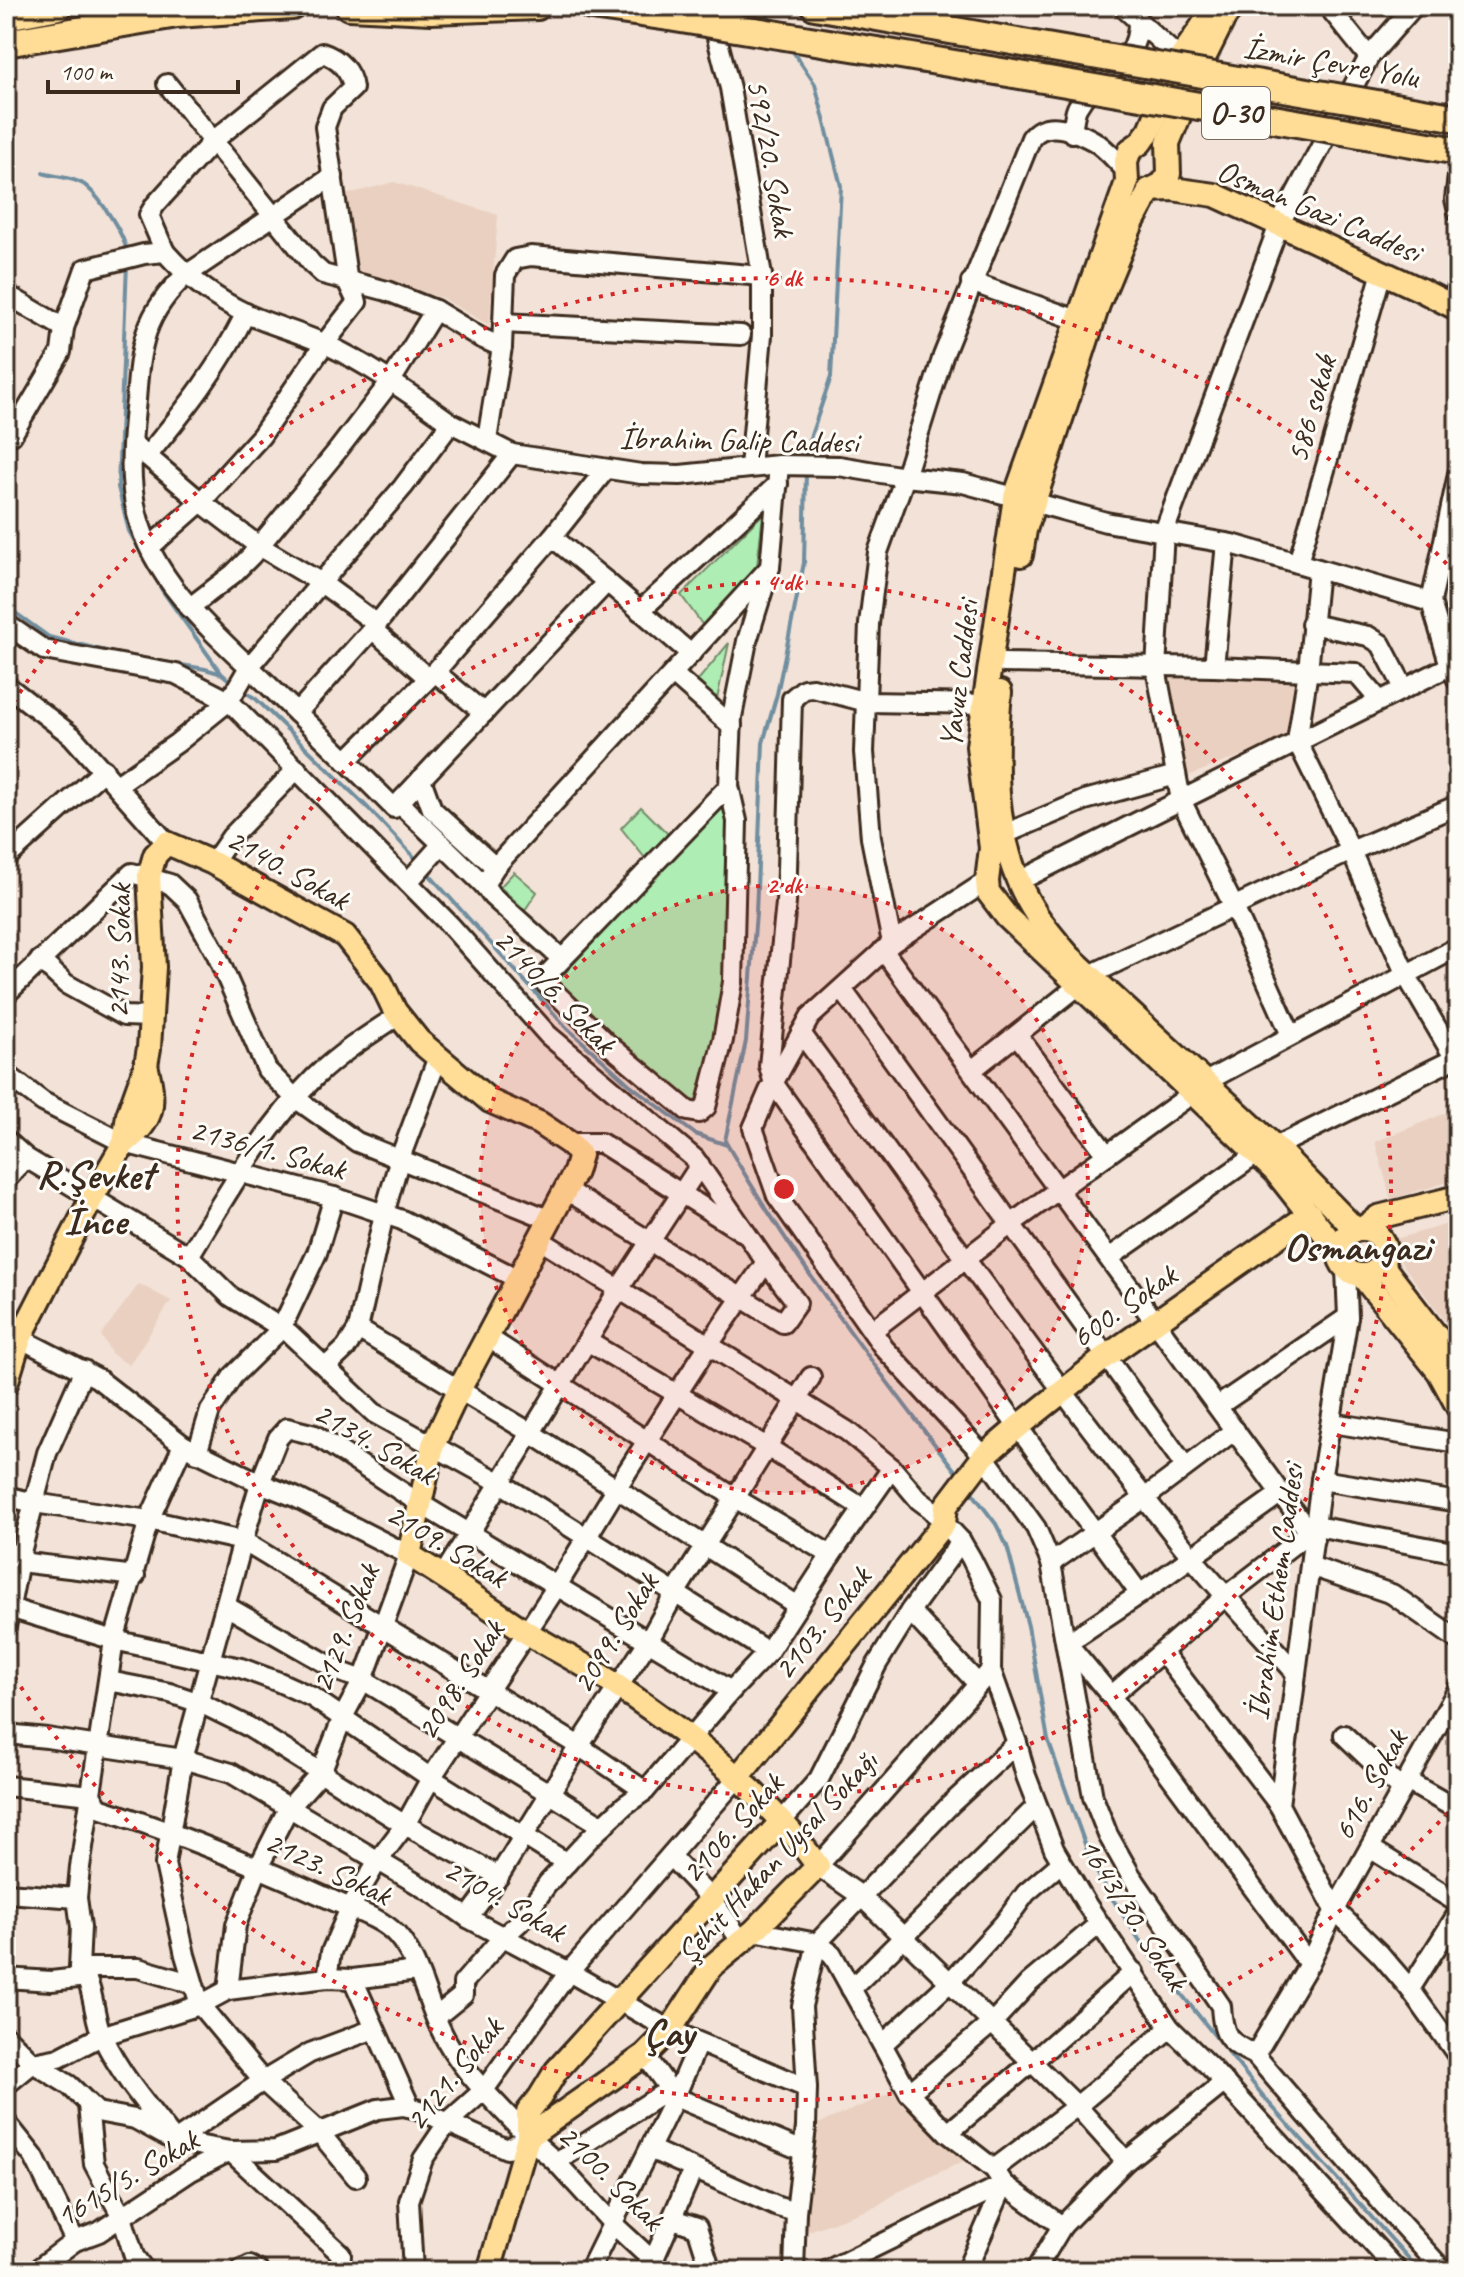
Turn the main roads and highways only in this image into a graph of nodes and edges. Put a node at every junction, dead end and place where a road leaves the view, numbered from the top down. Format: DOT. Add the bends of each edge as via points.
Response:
graph roads {
  1 [pos="59,6"];
  2 [pos="292,6"];
  3 [pos="349,6"];
  4 [pos="537,6"];
  5 [pos="591,6"];
  6 [pos="815,6"];
  7 [pos="1216,6"];
  8 [pos="1233,6"];
  9 [pos="6,16"];
  10 [pos="6,43"];
  11 [pos="1190,62"];
  12 [pos="1458,118"];
  13 [pos="1140,143"];
  14 [pos="1458,151"];
  15 [pos="1169,160"];
  16 [pos="1127,171"];
  17 [pos="1150,190"];
  18 [pos="1215,195"];
  19 [pos="1454,308"];
  20 [pos="1024,500"];
  21 [pos="167,843"];
  22 [pos="1021,885"];
  23 [pos="990,891"];
  24 [pos="1084,981"];
  25 [pos="574,1149"];
  26 [pos="1266,1151"];
  27 [pos="1458,1197"];
  28 [pos="1458,1208"];
  29 [pos="1310,1214"];
  30 [pos="1359,1229"];
  31 [pos="1383,1241"];
  32 [pos="1382,1265"];
  33 [pos="1349,1266"];
  34 [pos="13,1334"];
  35 [pos="1458,1364"];
  36 [pos="6,1384"];
  37 [pos="1458,1407"];
  38 [pos="983,1457"];
  39 [pos="409,1555"];
  40 [pos="739,1776"];
  41 [pos="781,1822"];
  42 [pos="818,1866"];
  43 [pos="528,2137"];
  44 [pos="489,2271"];
  1 -- 9 [label="highway"];
  2 -- 10 [label="highway" via="177,14"];
  3 -- 4 [label="highway"];
  5 -- 14 [label="highway, İzmir Çevre Yolu / O-30, bridge"];
  6 -- 12 [label="highway, İzmir Çevre Yolu / O-30, bridge"];
  7 -- 11 [label="main road, Yavuz Caddesi"];
  8 -- 11 [label="main road, Yavuz Caddesi"];
  11 -- 13 [label="main road, Yavuz Caddesi"];
  11 -- 15 [label="main road, Yavuz Caddesi" via="1168,143"];
  13 -- 15 [label="main road" via="1156,145"];
  13 -- 16 [label="main road, Yavuz Caddesi" via="1130,150"];
  15 -- 17 [label="main road, Yavuz Caddesi" via="1169,174"];
  15 -- 18 [label="main road"];
  16 -- 17 [label="main road" via="1133,184"];
  16 -- 20 [label="main road, Yavuz Caddesi"];
  17 -- 18 [label="main road, Osman Gazi Caddesi"];
  17 -- 20 [label="main road, Yavuz Caddesi" via="1098,305"];
  18 -- 19 [label="main road, Osman Gazi Caddesi"];
  20 -- 22 [label="main road, Yavuz Caddesi" via="1025,530 996,739 1004,840"];
  20 -- 23 [label="main road, Yavuz Caddesi" via="978,746 991,848"];
  21 -- 25 [label="main road, 2140. Sokak" via="345,936 419,1041 490,1101 539,1123"];
  21 -- 34 [label="main road, 2143. Sokak" via="155,855 149,876 151,1017 146,1065 124,1143"];
  22 -- 23 [label="main road" via="1014,902 1006,905"];
  22 -- 24 [label="main road, Yavuz Caddesi"];
  23 -- 24 [label="main road, Yavuz Caddesi" via="1007,917"];
  24 -- 26 [label="main road, Yavuz Caddesi" via="1193,1093"];
  24 -- 26 [label="main road, Yavuz Caddesi" via="1216,1091"];
  25 -- 39 [label="main road, 2129. Sokak" via="575,1172 433,1445"];
  26 -- 29 [label="main road, Yavuz Caddesi" via="1275,1171"];
  26 -- 30 [label="main road, Yavuz Caddesi"];
  27 -- 30 [label="main road" via="1378,1217"];
  28 -- 31 [label="main road" via="1399,1226"];
  29 -- 33 [label="main road, Yavuz Caddesi"];
  29 -- 38 [label="main road, 600. Sokak" via="1107,1356"];
  30 -- 31 [label="main road" via="1371,1230"];
  30 -- 33 [label="main road" via="1343,1238"];
  31 -- 32 [label="main road"];
  32 -- 33 [label="main road" via="1373,1273"];
  32 -- 35 [label="main road"];
  33 -- 37 [label="main road, Yavuz Caddesi" via="1439,1372"];
  34 -- 36 [label="main road, 2143. Sokak"];
  38 -- 40 [label="main road, 2103. Sokak" via="945,1514"];
  39 -- 40 [label="main road, 2109. Sokak" via="618,1687"];
  40 -- 41 [label="main road, 2109. Sokak"];
  41 -- 42 [label="main road, 2109. Sokak"];
  41 -- 43 [label="main road, 2106. Sokak" via="556,2071 528,2112"];
  42 -- 43 [label="main road, Şehit Hakan Uysal Sokağı" via="711,1967 670,2030 645,2055"];
  43 -- 44 [label="main road, 2106. Sokak"];
}
